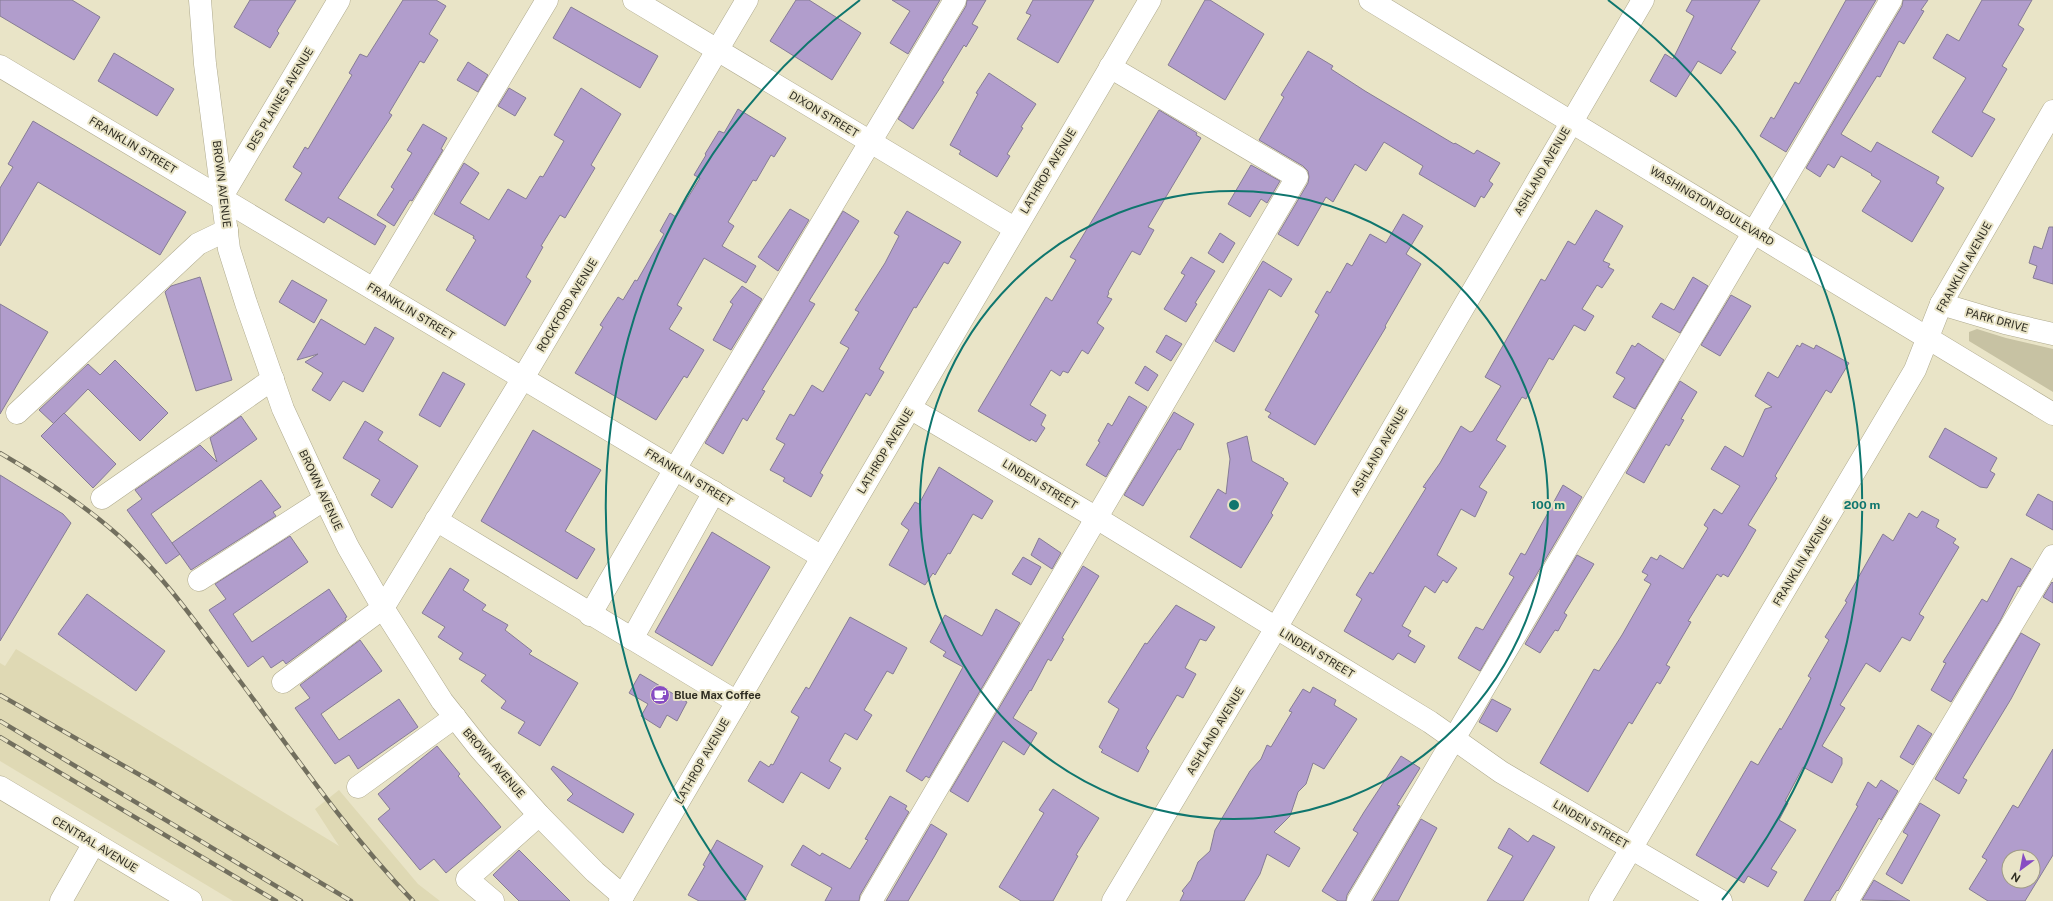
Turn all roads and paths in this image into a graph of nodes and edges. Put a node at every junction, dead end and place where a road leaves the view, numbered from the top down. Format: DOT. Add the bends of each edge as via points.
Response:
graph roads {
  1 [pos="200,0"];
  2 [pos="339,0"];
  3 [pos="547,0"];
  4 [pos="634,0"];
  5 [pos="747,0"];
  6 [pos="955,0"];
  7 [pos="1150,0"];
  8 [pos="1370,0"];
  9 [pos="1643,0"];
  10 [pos="1891,0"];
  11 [pos="718,49"];
  12 [pos="1110,67"];
  13 [pos="2,71"];
  14 [pos="1571,121"];
  15 [pos="2050,122"];
  16 [pos="870,141"];
  17 [pos="221,198"];
  18 [pos="1014,228"];
  19 [pos="228,230"];
  20 [pos="1754,232"];
  21 [pos="374,289"];
  22 [pos="1941,304"];
  23 [pos="2053,334"];
  24 [pos="1928,338"];
  25 [pos="273,378"];
  26 [pos="523,378"];
  27 [pos="910,408"];
  28 [pos="18,413"];
  29 [pos="2053,414"];
  30 [pos="675,469"];
  31 [pos="714,492"];
  32 [pos="102,498"];
  33 [pos="325,500"];
  34 [pos="1095,517"];
  35 [pos="436,520"];
  36 [pos="2053,556"];
  37 [pos="822,557"];
  38 [pos="200,580"];
  39 [pos="383,608"];
  40 [pos="590,615"];
  41 [pos="1276,628"];
  42 [pos="632,639"];
  43 [pos="283,682"];
  44 [pos="737,702"];
  45 [pos="455,717"];
  46 [pos="1454,738"];
  47 [pos="0,787"];
  48 [pos="358,787"];
  49 [pos="539,815"];
  50 [pos="94,843"];
  51 [pos="1632,848"];
  52 [pos="621,899"];
  53 [pos="61,901"];
  54 [pos="191,901"];
  55 [pos="493,901"];
  56 [pos="871,901"];
  57 [pos="1113,901"];
  58 [pos="1358,901"];
  59 [pos="1600,901"];
  60 [pos="1721,901"];
  61 [pos="1847,901"];
  1 -- 17 [label="street, BROWN AVENUE"];
  2 -- 17 [label="street, DES PLAINES AVENUE"];
  3 -- 21 [label="street"];
  4 -- 11 [label="street, DIXON STREET"];
  5 -- 11 [label="street, ROCKFORD AVENUE"];
  6 -- 16 [label="street"];
  7 -- 12 [label="street, LATHROP AVENUE"];
  8 -- 14 [label="street, WASHINGTON BOULEVARD"];
  9 -- 14 [label="street, ASHLAND AVENUE"];
  10 -- 20 [label="street"];
  11 -- 16 [label="street, DIXON STREET"];
  11 -- 26 [label="street, ROCKFORD AVENUE"];
  12 -- 18 [label="street, LATHROP AVENUE"];
  12 -- 34 [label="street" via="1297,178"];
  13 -- 17 [label="street, FRANKLIN STREET"];
  14 -- 20 [label="street, WASHINGTON BOULEVARD"];
  14 -- 41 [label="street, ASHLAND AVENUE"];
  15 -- 22 [label="street, FRANKLIN AVENUE"];
  16 -- 18 [label="street, DIXON STREET"];
  16 -- 30 [label="street"];
  17 -- 19 [label="street, BROWN AVENUE"];
  17 -- 21 [label="street, FRANKLIN STREET"];
  18 -- 27 [label="street, LATHROP AVENUE"];
  19 -- 25 [label="street, BROWN AVENUE" via="229,249"];
  19 -- 28 [label="street" via="198,244"];
  20 -- 24 [label="street, WASHINGTON BOULEVARD"];
  20 -- 46 [label="street"];
  21 -- 26 [label="street, FRANKLIN STREET"];
  22 -- 23 [label="street, PARK DRIVE" via="2005,324"];
  22 -- 24 [label="street, FRANKLIN AVENUE"];
  24 -- 29 [label="street, WASHINGTON BOULEVARD"];
  24 -- 51 [label="street, FRANKLIN AVENUE" via="1915,370"];
  25 -- 32 [label="street"];
  25 -- 33 [label="street, BROWN AVENUE" via="284,409"];
  26 -- 30 [label="street, FRANKLIN STREET"];
  26 -- 35 [label="street, ROCKFORD AVENUE"];
  27 -- 34 [label="street, LINDEN STREET"];
  27 -- 37 [label="street, LATHROP AVENUE"];
  30 -- 31 [label="street, FRANKLIN STREET"];
  30 -- 40 [label="street"];
  31 -- 37 [label="street, FRANKLIN STREET"];
  31 -- 42 [label="street"];
  33 -- 38 [label="street"];
  33 -- 39 [label="street, BROWN AVENUE" via="348,548"];
  34 -- 41 [label="street, LINDEN STREET"];
  34 -- 56 [label="street"];
  35 -- 39 [label="street, ROCKFORD AVENUE"];
  35 -- 40 [label="street"];
  36 -- 61 [label="street"];
  37 -- 44 [label="street, LATHROP AVENUE"];
  39 -- 43 [label="street"];
  39 -- 45 [label="street, BROWN AVENUE" via="442,702"];
  40 -- 42 [label="street"];
  41 -- 46 [label="street, LINDEN STREET"];
  41 -- 57 [label="street, ASHLAND AVENUE"];
  42 -- 44 [label="street"];
  44 -- 52 [label="street, LATHROP AVENUE"];
  45 -- 48 [label="street"];
  45 -- 49 [label="street, BROWN AVENUE"];
  46 -- 51 [label="street, LINDEN STREET" via="1501,772"];
  46 -- 58 [label="street"];
  47 -- 50 [label="street, CENTRAL AVENUE"];
  49 -- 52 [label="street, BROWN AVENUE"];
  49 -- 55 [label="street" via="467,879"];
  50 -- 53 [label="street"];
  50 -- 54 [label="street, CENTRAL AVENUE"];
  51 -- 59 [label="street, FRANKLIN AVENUE"];
  51 -- 60 [label="street, LINDEN STREET"];
}
